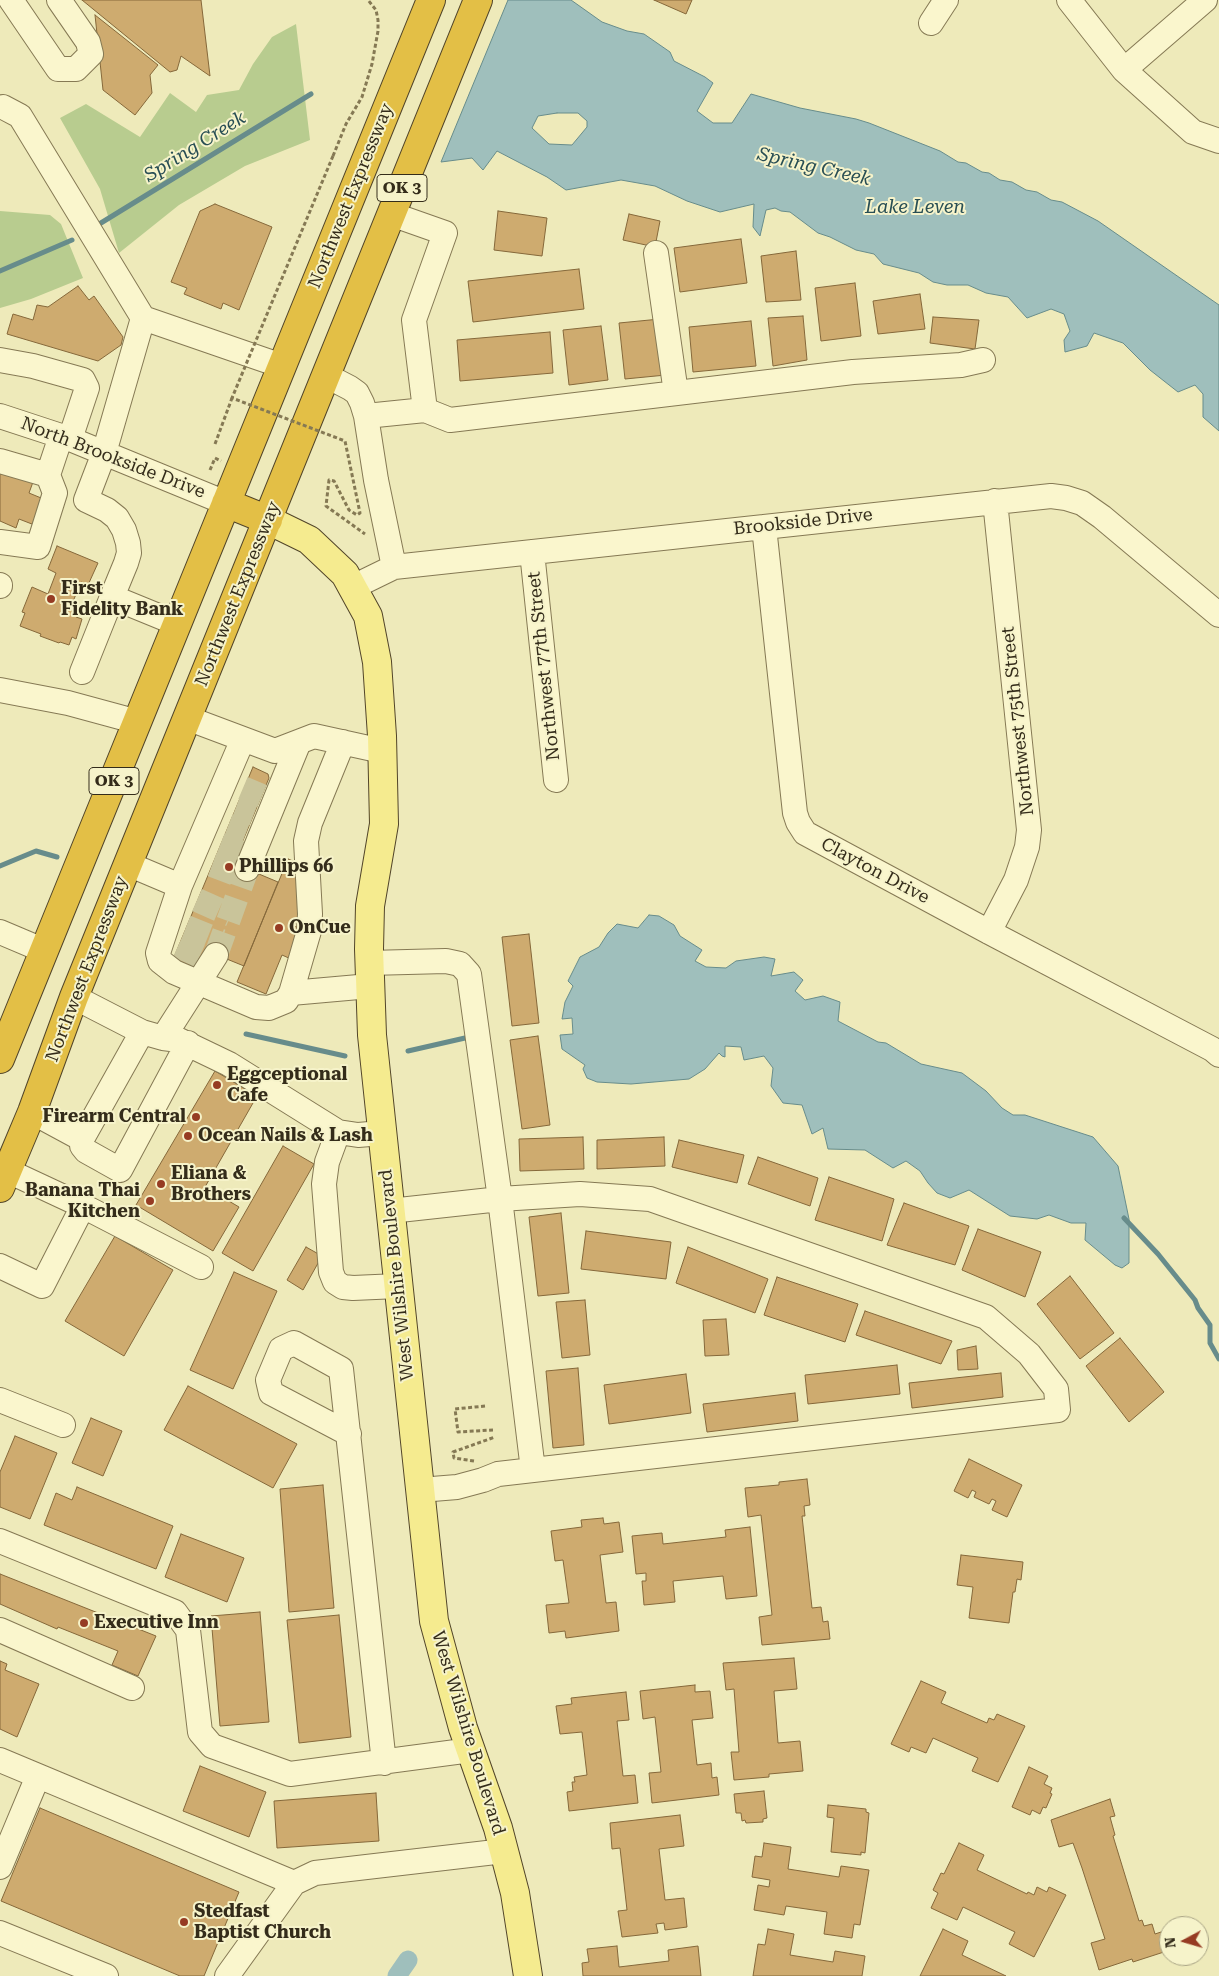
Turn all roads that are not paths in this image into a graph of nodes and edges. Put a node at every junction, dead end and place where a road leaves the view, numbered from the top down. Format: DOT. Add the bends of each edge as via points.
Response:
graph roads {
  1 [pos="11,0"];
  2 [pos="59,0"];
  3 [pos="478,0"];
  4 [pos="946,0"];
  5 [pos="1069,0"];
  6 [pos="1205,0"];
  7 [pos="426,1"];
  8 [pos="931,23"];
  9 [pos="1124,70"];
  10 [pos="3,107"];
  11 [pos="1219,141"];
  12 [pos="391,214"];
  13 [pos="656,253"];
  14 [pos="143,318"];
  15 [pos="0,360"];
  16 [pos="983,360"];
  17 [pos="282,366"];
  18 [pos="325,375"];
  19 [pos="676,393"];
  20 [pos="425,410"];
  21 [pos="0,416"];
  22 [pos="366,416"];
  23 [pos="65,438"];
  24 [pos="104,453"];
  25 [pos="0,461"];
  26 [pos="48,476"];
  27 [pos="995,501"];
  28 [pos="226,502"];
  29 [pos="268,520"];
  30 [pos="764,527"];
  31 [pos="0,542"];
  32 [pos="532,552"];
  33 [pos="394,567"];
  34 [pos="353,587"];
  35 [pos="112,597"];
  36 [pos="1219,615"];
  37 [pos="178,624"];
  38 [pos="82,672"];
  39 [pos="0,690"];
  40 [pos="187,718"];
  41 [pos="138,722"];
  42 [pos="243,739"];
  43 [pos="299,742"];
  44 [pos="343,742"];
  45 [pos="382,751"];
  46 [pos="556,780"];
  47 [pos="236,827"];
  48 [pos="128,864"];
  49 [pos="185,893"];
  50 [pos="0,932"];
  51 [pos="989,932"];
  52 [pos="45,951"];
  53 [pos="210,958"];
  54 [pos="370,975"];
  55 [pos="199,982"];
  56 [pos="291,993"];
  57 [pos="74,997"];
  58 [pos="152,1035"];
  59 [pos="188,1043"];
  60 [pos="1219,1055"];
  61 [pos="0,1059"];
  62 [pos="32,1112"];
  63 [pos="338,1132"];
  64 [pos="382,1133"];
  65 [pos="82,1139"];
  66 [pos="4,1179"];
  67 [pos="500,1199"];
  68 [pos="83,1206"];
  69 [pos="390,1211"];
  70 [pos="0,1266"];
  71 [pos="201,1267"];
  72 [pos="398,1286"];
  73 [pos="0,1400"];
  74 [pos="63,1425"];
  75 [pos="348,1434"];
  76 [pos="533,1470"];
  77 [pos="420,1490"];
  78 [pos="0,1541"];
  79 [pos="0,1630"];
  80 [pos="132,1688"];
  81 [pos="471,1750"];
  82 [pos="0,1760"];
  83 [pos="384,1763"];
  84 [pos="38,1776"];
  85 [pos="504,1851"];
  86 [pos="0,1867"];
  87 [pos="294,1883"];
  88 [pos="0,1933"];
  89 [pos="106,1976"];
  90 [pos="227,1976"];
  91 [pos="528,1976"];
  1 -- 2 [label="street" via="58,69 76,69 91,54 88,42"];
  3 -- 12 [label="highway, Northwest Expressway / OK 3"];
  4 -- 8 [label="street"];
  5 -- 9 [label="street"];
  6 -- 9 [label="street"];
  7 -- 17 [label="highway, Northwest Expressway / OK 3"];
  9 -- 11 [label="street" via="1192,132"];
  10 -- 14 [label="street" via="20,116"];
  12 -- 18 [label="highway, Northwest Expressway / OK 3"];
  12 -- 20 [label="street" via="446,233 414,320"];
  13 -- 19 [label="street"];
  14 -- 17 [label="street"];
  14 -- 24 [label="street"];
  15 -- 23 [label="street" via="83,380 87,388"];
  16 -- 19 [label="street" via="961,365 853,372"];
  17 -- 28 [label="highway, Northwest Expressway / OK 3"];
  18 -- 22 [label="street" via="357,393"];
  18 -- 29 [label="highway, Northwest Expressway / OK 3"];
  19 -- 20 [label="street" via="450,420"];
  20 -- 22 [label="street"];
  21 -- 23 [label="street, North Brookside Drive"];
  22 -- 33 [label="street"];
  23 -- 24 [label="street, North Brookside Drive"];
  23 -- 26 [label="street"];
  24 -- 28 [label="street, North Brookside Drive"];
  24 -- 35 [label="street" via="86,500 117,518 128,543 129,553"];
  25 -- 26 [label="street"];
  26 -- 31 [label="street" via="55,493 38,547"];
  27 -- 30 [label="street, Brookside Drive"];
  27 -- 36 [label="street, Brookside Drive" via="1051,496 1082,503"];
  27 -- 51 [label="street, Northwest 75th Street" via="1029,830 1016,880"];
  28 -- 29 [label="highway"];
  28 -- 37 [label="highway, Northwest Expressway / OK 3"];
  29 -- 34 [label="main road, West Wilshire Boulevard" via="309,540 336,565"];
  29 -- 40 [label="highway, Northwest Expressway / OK 3"];
  30 -- 32 [label="street, Brookside Drive"];
  30 -- 51 [label="street, Clayton Drive" via="798,822 805,833 816,840"];
  32 -- 33 [label="street, Brookside Drive"];
  32 -- 46 [label="street, Northwest 77th Street"];
  33 -- 34 [label="street, Brookside Drive"];
  34 -- 45 [label="main road, West Wilshire Boulevard" via="368,616 377,662"];
  35 -- 37 [label="street"];
  35 -- 38 [label="street"];
  37 -- 41 [label="highway, Northwest Expressway / OK 3"];
  39 -- 41 [label="street" via="68,703"];
  40 -- 42 [label="street"];
  40 -- 48 [label="highway, Northwest Expressway / OK 3"];
  41 -- 52 [label="highway, Northwest Expressway / OK 3"];
  42 -- 43 [label="street" via="275,751"];
  42 -- 47 [label="street"];
  43 -- 44 [label="street" via="314,736"];
  43 -- 47 [label="street"];
  44 -- 45 [label="street"];
  44 -- 56 [label="street" via="310,823 306,841 309,931"];
  45 -- 54 [label="main road, West Wilshire Boulevard" via="384,824 370,906"];
  47 -- 49 [label="street"];
  48 -- 49 [label="street"];
  48 -- 57 [label="highway, Northwest Expressway / OK 3"];
  49 -- 55 [label="street" via="173,933 158,953 160,961 174,972"];
  50 -- 52 [label="street"];
  51 -- 60 [label="street, Clayton Drive"];
  52 -- 61 [label="highway, Northwest Expressway / OK 3"];
  53 -- 55 [label="street"];
  54 -- 56 [label="street"];
  54 -- 64 [label="main road, West Wilshire Boulevard" via="372,1036"];
  54 -- 67 [label="street" via="446,961 460,964 469,974"];
  55 -- 56 [label="street" via="256,1007 278,1006"];
  55 -- 58 [label="street"];
  57 -- 58 [label="street"];
  57 -- 62 [label="highway, Northwest Expressway / OK 3"];
  58 -- 59 [label="street"];
  58 -- 65 [label="street"];
  59 -- 63 [label="street" via="230,1064"];
  59 -- 65 [label="street" via="120,1170 86,1151"];
  62 -- 65 [label="street"];
  62 -- 66 [label="highway, Northwest Expressway / OK 3"];
  63 -- 64 [label="street" via="358,1135"];
  63 -- 72 [label="street" via="327,1162 324,1184 331,1272 335,1282 343,1287"];
  64 -- 69 [label="main road, West Wilshire Boulevard"];
  66 -- 68 [label="street"];
  67 -- 69 [label="street"];
  67 -- 76 [label="street"];
  67 -- 76 [label="street" via="580,1194 650,1200 986,1317 1029,1354 1056,1389 1058,1410"];
  68 -- 70 [label="street" via="42,1286"];
  68 -- 71 [label="street"];
  69 -- 72 [label="main road, West Wilshire Boulevard"];
  72 -- 77 [label="main road, West Wilshire Boulevard"];
  73 -- 74 [label="street"];
  75 -- 83 [label="street"];
  76 -- 77 [label="street" via="498,1474 457,1487"];
  77 -- 81 [label="main road, West Wilshire Boulevard" via="434,1621"];
  78 -- 83 [label="street" via="175,1612 188,1630 200,1732 212,1746 290,1774"];
  79 -- 80 [label="street"];
  81 -- 83 [label="street"];
  81 -- 85 [label="main road, West Wilshire Boulevard"];
  82 -- 84 [label="street"];
  84 -- 86 [label="street"];
  84 -- 87 [label="street"];
  85 -- 87 [label="street" via="315,1872"];
  85 -- 91 [label="main road, West Wilshire Boulevard" via="515,1893"];
  87 -- 90 [label="street"];
  88 -- 89 [label="street"];
}
